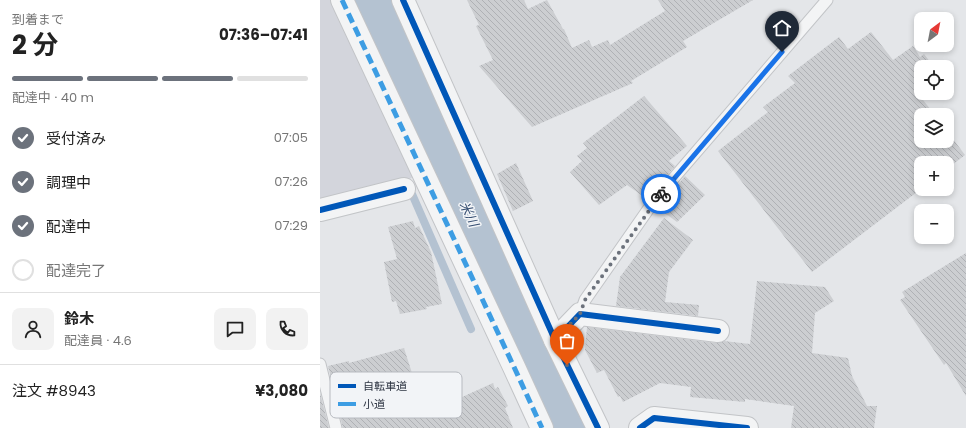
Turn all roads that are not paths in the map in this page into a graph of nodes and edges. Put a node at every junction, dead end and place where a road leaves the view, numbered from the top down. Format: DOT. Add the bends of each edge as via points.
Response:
graph roads {
  1 [pos="342,0"];
  2 [pos="403,0"];
  3 [pos="827,0"];
  4 [pos="404,189"];
  5 [pos="320,210"];
  6 [pos="580,314"];
  7 [pos="718,331"];
  8 [pos="555,340"];
  9 [pos="320,364"];
  10 [pos="330,404"];
  11 [pos="334,418"];
  12 [pos="336,428"];
  13 [pos="542,428"];
  14 [pos="598,428"];
  15 [pos="640,428"];
  16 [pos="747,428"];
  1 -- 13 [label="street"];
  2 -- 8 [label="street"];
  3 -- 6 [label="lane" via="654,201 585,300"];
  4 -- 5 [label="street"];
  6 -- 7 [label="street"];
  6 -- 8 [label="street"];
  8 -- 14 [label="street"];
  9 -- 10 [label="lane"];
  11 -- 12 [label="lane"];
  15 -- 16 [label="street" via="654,418"];
}
